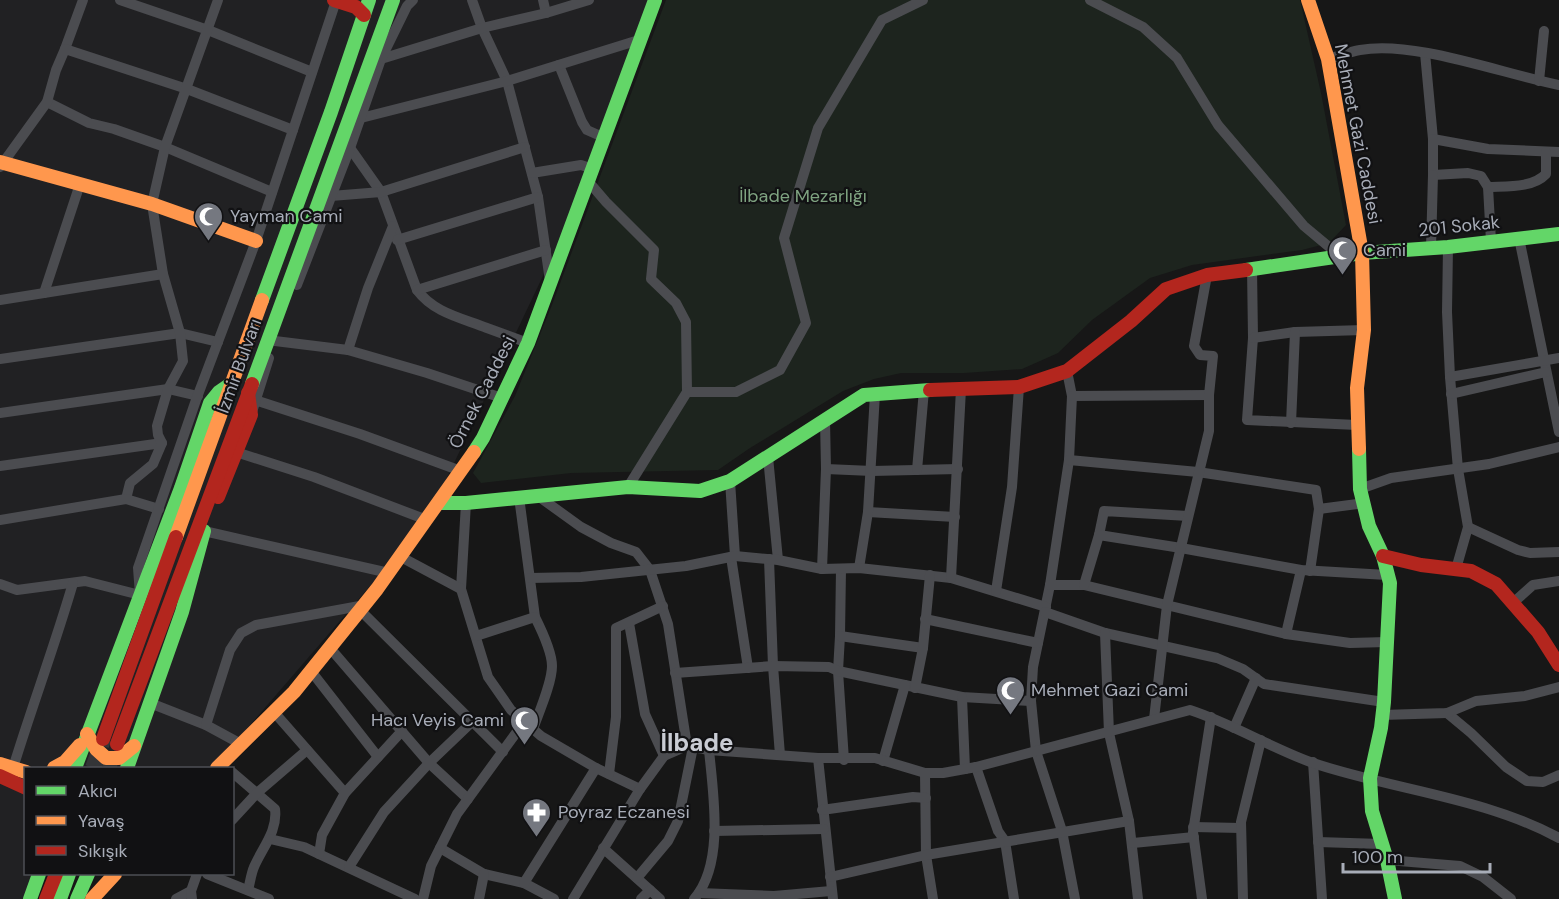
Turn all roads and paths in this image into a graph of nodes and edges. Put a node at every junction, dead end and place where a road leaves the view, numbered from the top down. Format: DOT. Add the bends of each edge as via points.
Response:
graph roads {
  1 [pos="83,0"];
  2 [pos="120,0"];
  3 [pos="218,0"];
  4 [pos="335,0"];
  5 [pos="369,0"];
  6 [pos="393,0"];
  7 [pos="413,0"];
  8 [pos="472,0"];
  9 [pos="543,0"];
  10 [pos="589,0"];
  11 [pos="655,0"];
  12 [pos="923,0"];
  13 [pos="1089,0"];
  14 [pos="1308,0"];
  15 [pos="546,14"];
  16 [pos="364,15"];
  17 [pos="482,28"];
  18 [pos="207,30"];
  19 [pos="1544,31"];
  20 [pos="642,39"];
  21 [pos="65,49"];
  22 [pos="1425,53"];
  23 [pos="381,59"];
  24 [pos="1329,59"];
  25 [pos="559,64"];
  26 [pos="312,72"];
  27 [pos="507,81"];
  28 [pos="1539,81"];
  29 [pos="1559,85"];
  30 [pos="187,89"];
  31 [pos="47,102"];
  32 [pos="361,118"];
  33 [pos="293,130"];
  34 [pos="604,138"];
  35 [pos="1433,139"];
  36 [pos="165,147"];
  37 [pos="525,147"];
  38 [pos="351,148"];
  39 [pos="1546,152"];
  40 [pos="1559,152"];
  41 [pos="0,164"];
  42 [pos="532,173"];
  43 [pos="591,175"];
  44 [pos="1433,175"];
  45 [pos="80,184"];
  46 [pos="1488,187"];
  47 [pos="272,192"];
  48 [pos="381,192"];
  49 [pos="331,196"];
  50 [pos="538,197"];
  51 [pos="152,204"];
  52 [pos="393,226"];
  53 [pos="1559,234"];
  54 [pos="1519,238"];
  55 [pos="397,240"];
  56 [pos="256,241"];
  57 [pos="1491,241"];
  58 [pos="1449,247"];
  59 [pos="1431,248"];
  60 [pos="546,250"];
  61 [pos="1362,254"];
  62 [pos="1340,256"];
  63 [pos="1252,268"];
  64 [pos="163,274"];
  65 [pos="1207,275"];
  66 [pos="550,284"];
  67 [pos="417,290"];
  68 [pos="44,293"];
  69 [pos="0,300"];
  70 [pos="1364,330"];
  71 [pos="1295,332"];
  72 [pos="180,333"];
  73 [pos="1253,338"];
  74 [pos="275,341"];
  75 [pos="218,342"];
  76 [pos="528,343"];
  77 [pos="348,350"];
  78 [pos="1559,358"];
  79 [pos="0,359"];
  80 [pos="1544,367"];
  81 [pos="1067,370"];
  82 [pos="1450,377"];
  83 [pos="232,383"];
  84 [pos="1019,387"];
  85 [pos="168,389"];
  86 [pos="961,389"];
  87 [pos="924,390"];
  88 [pos="687,392"];
  89 [pos="875,394"];
  90 [pos="1451,394"];
  91 [pos="1209,395"];
  92 [pos="198,396"];
  93 [pos="1072,396"];
  94 [pos="252,397"];
  95 [pos="502,398"];
  96 [pos="0,413"];
  97 [pos="825,420"];
  98 [pos="1291,423"];
  99 [pos="1358,425"];
  100 [pos="1559,432"];
  101 [pos="162,443"];
  102 [pos="1559,447"];
  103 [pos="236,452"];
  104 [pos="768,457"];
  105 [pos="1069,460"];
  106 [pos="0,466"];
  107 [pos="826,469"];
  108 [pos="958,469"];
  109 [pos="1458,469"];
  110 [pos="917,470"];
  111 [pos="460,471"];
  112 [pos="872,471"];
  113 [pos="1198,472"];
  114 [pos="730,481"];
  115 [pos="628,487"];
  116 [pos="1360,489"];
  117 [pos="538,496"];
  118 [pos="519,497"];
  119 [pos="126,499"];
  120 [pos="439,503"];
  121 [pos="466,503"];
  122 [pos="1365,503"];
  123 [pos="159,509"];
  124 [pos="1319,509"];
  125 [pos="868,512"];
  126 [pos="1188,516"];
  127 [pos="955,517"];
  128 [pos="0,520"];
  129 [pos="427,520"];
  130 [pos="1468,527"];
  131 [pos="204,531"];
  132 [pos="1099,535"];
  133 [pos="1181,548"];
  134 [pos="1559,552"];
  135 [pos="733,556"];
  136 [pos="1383,556"];
  137 [pos="401,557"];
  138 [pos="774,559"];
  139 [pos="859,568"];
  140 [pos="822,569"];
  141 [pos="841,569"];
  142 [pos="650,570"];
  143 [pos="1305,570"];
  144 [pos="1456,570"];
  145 [pos="388,573"];
  146 [pos="930,575"];
  147 [pos="1387,575"];
  148 [pos="530,578"];
  149 [pos="951,578"];
  150 [pos="1559,581"];
  151 [pos="73,583"];
  152 [pos="0,584"];
  153 [pos="1050,585"];
  154 [pos="1084,585"];
  155 [pos="461,589"];
  156 [pos="996,591"];
  157 [pos="140,595"];
  158 [pos="1514,602"];
  159 [pos="1167,605"];
  160 [pos="663,606"];
  161 [pos="362,608"];
  162 [pos="1046,609"];
  163 [pos="536,617"];
  164 [pos="925,619"];
  165 [pos="629,623"];
  166 [pos="1105,633"];
  167 [pos="1286,634"];
  168 [pos="476,636"];
  169 [pos="840,636"];
  170 [pos="1387,642"];
  171 [pos="1038,643"];
  172 [pos="1553,646"];
  173 [pos="1163,647"];
  174 [pos="330,648"];
  175 [pos="923,648"];
  176 [pos="1559,665"];
  177 [pos="773,666"];
  178 [pos="748,668"];
  179 [pos="311,671"];
  180 [pos="838,671"];
  181 [pos="675,673"];
  182 [pos="1256,678"];
  183 [pos="910,686"];
  184 [pos="1559,687"];
  185 [pos="963,697"];
  186 [pos="1031,701"];
  187 [pos="150,703"];
  188 [pos="1383,709"];
  189 [pos="274,712"];
  190 [pos="1447,713"];
  191 [pos="1211,717"];
  192 [pos="1154,719"];
  193 [pos="472,722"];
  194 [pos="206,725"];
  195 [pos="529,725"];
  196 [pos="1234,728"];
  197 [pos="402,731"];
  198 [pos="1109,733"];
  199 [pos="86,736"];
  200 [pos="103,739"];
  201 [pos="1261,740"];
  202 [pos="117,744"];
  203 [pos="241,744"];
  204 [pos="135,745"];
  205 [pos="690,747"];
  206 [pos="307,750"];
  207 [pos="709,750"];
  208 [pos="1036,751"];
  209 [pos="503,752"];
  210 [pos="780,755"];
  211 [pos="664,756"];
  212 [pos="378,757"];
  213 [pos="818,758"];
  214 [pos="844,759"];
  215 [pos="883,761"];
  216 [pos="1313,762"];
  217 [pos="429,763"];
  218 [pos="56,767"];
  219 [pos="75,767"];
  220 [pos="127,767"];
  221 [pos="226,767"];
  222 [pos="596,768"];
  223 [pos="970,768"];
  224 [pos="12,773"];
  225 [pos="926,773"];
  226 [pos="609,774"];
  227 [pos="234,775"];
  228 [pos="1559,775"];
  229 [pos="1370,778"];
  230 [pos="640,789"];
  231 [pos="257,793"];
  232 [pos="345,793"];
  233 [pos="926,798"];
  234 [pos="468,799"];
  235 [pos="822,810"];
  236 [pos="234,818"];
  237 [pos="1129,821"];
  238 [pos="1241,828"];
  239 [pos="824,829"];
  240 [pos="714,831"];
  241 [pos="1062,831"];
  242 [pos="1194,832"];
  243 [pos="270,838"];
  244 [pos="1559,838"];
  245 [pos="1005,841"];
  246 [pos="1318,842"];
  247 [pos="1133,843"];
  248 [pos="1381,844"];
  249 [pos="440,848"];
  250 [pos="603,848"];
  251 [pos="319,854"];
  252 [pos="926,855"];
  253 [pos="1387,860"];
  254 [pos="349,867"];
  255 [pos="484,874"];
  256 [pos="38,875"];
  257 [pos="55,875"];
  258 [pos="68,875"];
  259 [pos="87,875"];
  260 [pos="114,875"];
  261 [pos="197,875"];
  262 [pos="212,875"];
  263 [pos="830,877"];
  264 [pos="637,878"];
  265 [pos="524,883"];
  266 [pos="650,890"];
  267 [pos="248,891"];
  268 [pos="192,895"];
  269 [pos="832,895"];
  270 [pos="696,896"];
  271 [pos="774,897"];
  272 [pos="30,899"];
  273 [pos="46,899"];
  274 [pos="60,899"];
  275 [pos="77,899"];
  276 [pos="92,899"];
  277 [pos="176,899"];
  278 [pos="269,899"];
  279 [pos="416,899"];
  280 [pos="423,899"];
  281 [pos="479,899"];
  282 [pos="554,899"];
  283 [pos="573,899"];
  284 [pos="641,899"];
  285 [pos="660,899"];
  286 [pos="933,899"];
  287 [pos="1014,899"];
  288 [pos="1076,899"];
  289 [pos="1138,899"];
  290 [pos="1202,899"];
  291 [pos="1242,899"];
  292 [pos="1322,899"];
  293 [pos="1395,899"];
  294 [pos="1510,899"];
  1 -- 21 [label="street"];
  2 -- 18 [label="street"];
  3 -- 18 [label="street"];
  4 -- 16 [label="main road" via="356,7"];
  4 -- 26 [label="street"];
  5 -- 16 [label="main road, İzmir Bulvarı"];
  6 -- 94 [label="main road, İzmir Bulvarı"];
  7 -- 23 [label="street" via="406,6"];
  8 -- 17 [label="street"];
  9 -- 15 [label="street"];
  10 -- 15 [label="street"];
  11 -- 20 [label="main road, Örnek Caddesi"];
  12 -- 88 [label="street" via="882,20 818,128 783,238 806,323 780,370 736,392"];
  13 -- 62 [label="street" via="1143,27 1177,58 1218,125 1304,226"];
  14 -- 24 [label="main road, Mehmet Gazi Caddesi"];
  15 -- 17 [label="street"];
  16 -- 83 [label="main road, İzmir Bulvarı"];
  17 -- 23 [label="street"];
  17 -- 27 [label="street"];
  18 -- 26 [label="street"];
  18 -- 30 [label="street"];
  19 -- 28 [label="street"];
  20 -- 25 [label="street"];
  20 -- 34 [label="main road, Örnek Caddesi"];
  21 -- 30 [label="street"];
  21 -- 31 [label="street"];
  22 -- 24 [label="street" via="1361,50"];
  22 -- 28 [label="street"];
  22 -- 35 [label="street"];
  23 -- 32 [label="street"];
  24 -- 61 [label="main road, Mehmet Gazi Caddesi"];
  25 -- 27 [label="street"];
  25 -- 34 [label="street" via="582,122 587,130"];
  26 -- 33 [label="street"];
  27 -- 32 [label="street"];
  27 -- 37 [label="street"];
  28 -- 29 [label="street"];
  30 -- 33 [label="street"];
  30 -- 36 [label="street"];
  31 -- 36 [label="street" via="89,123"];
  31 -- 41 [label="street"];
  32 -- 38 [label="street"];
  33 -- 47 [label="street"];
  34 -- 43 [label="main road, Örnek Caddesi"];
  35 -- 39 [label="street" via="1488,149"];
  35 -- 44 [label="street"];
  36 -- 47 [label="street"];
  36 -- 51 [label="street"];
  37 -- 42 [label="street"];
  37 -- 48 [label="street"];
  38 -- 48 [label="street"];
  38 -- 49 [label="street"];
  39 -- 40 [label="street"];
  39 -- 46 [label="street" via="1546,174 1540,180"];
  41 -- 45 [label="main road"];
  42 -- 43 [label="street" via="581,165"];
  42 -- 50 [label="street"];
  43 -- 66 [label="main road, Örnek Caddesi"];
  43 -- 88 [label="street" via="654,250 651,279 676,303 686,322"];
  44 -- 46 [label="street" via="1468,173 1481,176"];
  44 -- 59 [label="street"];
  45 -- 51 [label="main road"];
  45 -- 68 [label="street"];
  46 -- 57 [label="street"];
  47 -- 56 [label="street"];
  48 -- 49 [label="street"];
  48 -- 52 [label="street"];
  49 -- 74 [label="street"];
  50 -- 55 [label="street"];
  50 -- 60 [label="street"];
  51 -- 56 [label="main road"];
  51 -- 64 [label="street"];
  52 -- 55 [label="street"];
  52 -- 77 [label="street"];
  53 -- 54 [label="main road, 201 Sokak"];
  54 -- 57 [label="main road, 201 Sokak"];
  54 -- 80 [label="street"];
  55 -- 67 [label="street"];
  56 -- 75 [label="street"];
  57 -- 58 [label="main road, 201 Sokak"];
  58 -- 59 [label="main road, 201 Sokak"];
  58 -- 82 [label="street"];
  59 -- 61 [label="main road, 201 Sokak"];
  60 -- 66 [label="street"];
  60 -- 67 [label="street"];
  61 -- 62 [label="main road, 201 Sokak"];
  61 -- 70 [label="main road, Mehmet Gazi Caddesi"];
  62 -- 63 [label="main road, 201 Sokak"];
  63 -- 65 [label="main road, 201 Sokak"];
  63 -- 73 [label="street"];
  64 -- 68 [label="street"];
  64 -- 72 [label="street"];
  65 -- 81 [label="main road, 201 Sokak" via="1166,289"];
  65 -- 91 [label="street" via="1194,346 1200,355 1213,356"];
  66 -- 76 [label="main road, Örnek Caddesi"];
  67 -- 76 [label="street" via="436,308"];
  68 -- 69 [label="street"];
  70 -- 71 [label="street"];
  70 -- 99 [label="main road, Mehmet Gazi Caddesi" via="1357,388"];
  71 -- 73 [label="street"];
  71 -- 98 [label="street"];
  72 -- 75 [label="street"];
  72 -- 79 [label="street"];
  72 -- 85 [label="street" via="183,361"];
  73 -- 98 [label="street" via="1247,420"];
  74 -- 77 [label="street"];
  74 -- 94 [label="street"];
  75 -- 92 [label="street"];
  76 -- 95 [label="main road, Örnek Caddesi"];
  77 -- 95 [label="street"];
  78 -- 80 [label="street"];
  80 -- 82 [label="street"];
  80 -- 90 [label="street"];
  80 -- 100 [label="street"];
  81 -- 84 [label="main road, 201 Sokak"];
  81 -- 93 [label="street"];
  82 -- 90 [label="street"];
  83 -- 157 [label="main road" via="210,403"];
  83 -- 200 [label="main road, İzmir Bulvarı"];
  84 -- 86 [label="main road, 201 Sokak"];
  84 -- 156 [label="street" via="1012,487"];
  85 -- 92 [label="street"];
  85 -- 96 [label="street"];
  85 -- 101 [label="street" via="156,426"];
  86 -- 87 [label="main road, 201 Sokak"];
  86 -- 108 [label="street"];
  87 -- 89 [label="main road, 201 Sokak"];
  87 -- 110 [label="street"];
  88 -- 115 [label="street"];
  89 -- 97 [label="main road, 201 Sokak" via="864,395"];
  89 -- 112 [label="street"];
  90 -- 109 [label="street"];
  91 -- 93 [label="street"];
  91 -- 113 [label="street" via="1209,430"];
  92 -- 123 [label="street"];
  93 -- 105 [label="street"];
  94 -- 103 [label="main road" via="251,415"];
  94 -- 111 [label="street"];
  94 -- 202 [label="main road, İzmir Bulvarı"];
  95 -- 111 [label="main road, Örnek Caddesi" via="483,438"];
  97 -- 104 [label="main road, 201 Sokak"];
  97 -- 107 [label="street"];
  98 -- 99 [label="street"];
  99 -- 116 [label="main road, Mehmet Gazi Caddesi"];
  101 -- 106 [label="street"];
  101 -- 119 [label="street" via="153,464 130,483"];
  102 -- 109 [label="street"];
  103 -- 129 [label="street"];
  103 -- 131 [label="main road"];
  104 -- 114 [label="main road, 201 Sokak"];
  104 -- 138 [label="street"];
  105 -- 113 [label="street"];
  105 -- 153 [label="street"];
  107 -- 112 [label="street"];
  107 -- 140 [label="street"];
  108 -- 110 [label="street"];
  108 -- 127 [label="street"];
  109 -- 116 [label="street" via="1391,478"];
  109 -- 130 [label="street"];
  110 -- 112 [label="street"];
  111 -- 120 [label="main road, Örnek Caddesi"];
  112 -- 125 [label="street"];
  113 -- 124 [label="street" via="1316,490"];
  113 -- 126 [label="street"];
  114 -- 115 [label="main road, 201 Sokak" via="700,491"];
  114 -- 135 [label="street"];
  115 -- 117 [label="main road, 201 Sokak"];
  116 -- 122 [label="main road, Mehmet Gazi Caddesi"];
  117 -- 118 [label="main road, 201 Sokak"];
  117 -- 142 [label="street" via="580,527 636,552"];
  118 -- 121 [label="main road, 201 Sokak"];
  118 -- 148 [label="street"];
  119 -- 123 [label="street"];
  119 -- 128 [label="street"];
  120 -- 121 [label="main road, 201 Sokak"];
  120 -- 129 [label="main road, Örnek Caddesi"];
  121 -- 155 [label="street"];
  122 -- 124 [label="street"];
  122 -- 136 [label="main road, Mehmet Gazi Caddesi"];
  123 -- 157 [label="street" via="138,568"];
  124 -- 143 [label="street"];
  125 -- 127 [label="street"];
  125 -- 139 [label="street"];
  126 -- 132 [label="street" via="1104,511"];
  126 -- 133 [label="street"];
  127 -- 149 [label="street"];
  129 -- 137 [label="main road, Örnek Caddesi"];
  130 -- 134 [label="street" via="1518,550"];
  130 -- 144 [label="street"];
  131 -- 145 [label="street"];
  131 -- 187 [label="main road" via="182,612"];
  132 -- 133 [label="street"];
  132 -- 154 [label="street"];
  133 -- 143 [label="street"];
  133 -- 159 [label="street"];
  135 -- 138 [label="street"];
  135 -- 142 [label="street" via="686,567"];
  135 -- 178 [label="street"];
  136 -- 144 [label="main road"];
  136 -- 147 [label="main road, Mehmet Gazi Caddesi"];
  137 -- 145 [label="main road, Örnek Caddesi"];
  137 -- 155 [label="street"];
  138 -- 140 [label="street"];
  138 -- 177 [label="street"];
  139 -- 141 [label="street"];
  139 -- 146 [label="street"];
  140 -- 141 [label="street"];
  141 -- 169 [label="street"];
  142 -- 148 [label="street"];
  142 -- 160 [label="street"];
  143 -- 147 [label="street"];
  143 -- 167 [label="street"];
  144 -- 158 [label="main road" via="1471,572 1496,584"];
  145 -- 161 [label="main road, Örnek Caddesi"];
  146 -- 149 [label="street"];
  146 -- 164 [label="street"];
  147 -- 170 [label="main road, Mehmet Gazi Caddesi"];
  148 -- 163 [label="street"];
  149 -- 156 [label="street"];
  150 -- 158 [label="street" via="1533,585"];
  151 -- 152 [label="street" via="17,590"];
  151 -- 157 [label="street" via="85,581"];
  151 -- 224 [label="street"];
  153 -- 154 [label="street"];
  153 -- 162 [label="street"];
  154 -- 159 [label="street"];
  155 -- 168 [label="street"];
  156 -- 162 [label="street"];
  157 -- 199 [label="main road"];
  158 -- 172 [label="main road"];
  159 -- 167 [label="street"];
  159 -- 173 [label="street"];
  160 -- 165 [label="street"];
  160 -- 181 [label="street"];
  161 -- 174 [label="main road, Örnek Caddesi"];
  161 -- 193 [label="street"];
  161 -- 194 [label="street" via="256,625 241,633 230,650"];
  162 -- 166 [label="street"];
  162 -- 171 [label="street"];
  163 -- 168 [label="street"];
  163 -- 195 [label="street" via="552,665 545,694"];
  164 -- 171 [label="street"];
  164 -- 175 [label="street"];
  165 -- 211 [label="street" via="645,714"];
  165 -- 226 [label="street" via="616,628 616,717"];
  166 -- 173 [label="street"];
  166 -- 198 [label="street"];
  167 -- 170 [label="street" via="1350,643"];
  168 -- 195 [label="street" via="488,677 511,710"];
  169 -- 175 [label="street"];
  169 -- 180 [label="street"];
  170 -- 188 [label="main road, Mehmet Gazi Caddesi"];
  171 -- 186 [label="street"];
  172 -- 176 [label="main road"];
  173 -- 182 [label="street" via="1217,658"];
  173 -- 192 [label="street"];
  174 -- 179 [label="main road, Örnek Caddesi"];
  174 -- 197 [label="street"];
  175 -- 183 [label="street"];
  177 -- 178 [label="street"];
  177 -- 180 [label="street" via="829,667"];
  177 -- 210 [label="street"];
  178 -- 181 [label="street"];
  179 -- 189 [label="main road, Örnek Caddesi"];
  179 -- 212 [label="street"];
  180 -- 183 [label="street"];
  180 -- 214 [label="street"];
  181 -- 205 [label="street"];
  182 -- 188 [label="street" via="1264,684"];
  182 -- 196 [label="street"];
  183 -- 185 [label="street"];
  183 -- 215 [label="street"];
  184 -- 190 [label="street" via="1525,696 1476,701"];
  185 -- 186 [label="street"];
  185 -- 223 [label="street"];
  186 -- 208 [label="street"];
  187 -- 194 [label="street"];
  187 -- 204 [label="main road"];
  188 -- 190 [label="street"];
  188 -- 229 [label="main road, Mehmet Gazi Caddesi"];
  189 -- 203 [label="main road, Örnek Caddesi"];
  189 -- 206 [label="street"];
  190 -- 228 [label="street" via="1527,781 1543,782"];
  191 -- 192 [label="street" via="1190,710"];
  191 -- 196 [label="street"];
  191 -- 242 [label="street"];
  192 -- 198 [label="street"];
  193 -- 209 [label="street"];
  193 -- 217 [label="street"];
  194 -- 203 [label="street"];
  195 -- 209 [label="street"];
  195 -- 222 [label="street"];
  196 -- 201 [label="street"];
  197 -- 212 [label="street"];
  197 -- 217 [label="street"];
  198 -- 208 [label="street"];
  198 -- 237 [label="street"];
  199 -- 204 [label="main road" via="106,759 123,756"];
  199 -- 218 [label="main road" via="65,762"];
  199 -- 219 [label="main road"];
  201 -- 216 [label="street"];
  201 -- 238 [label="street"];
  203 -- 221 [label="main road, Örnek Caddesi"];
  204 -- 220 [label="main road"];
  205 -- 207 [label="street"];
  205 -- 211 [label="street"];
  205 -- 264 [label="street" via="678,821 668,841"];
  206 -- 231 [label="street"];
  206 -- 232 [label="street"];
  207 -- 210 [label="street"];
  207 -- 240 [label="street"];
  208 -- 223 [label="street"];
  208 -- 241 [label="street"];
  209 -- 234 [label="street"];
  210 -- 213 [label="street"];
  211 -- 230 [label="street"];
  212 -- 232 [label="street"];
  213 -- 214 [label="street"];
  213 -- 235 [label="street"];
  214 -- 215 [label="street"];
  215 -- 225 [label="street"];
  216 -- 229 [label="street"];
  216 -- 246 [label="street"];
  217 -- 234 [label="street"];
  217 -- 254 [label="street" via="384,812"];
  222 -- 226 [label="street"];
  222 -- 265 [label="street"];
  223 -- 225 [label="street"];
  223 -- 245 [label="street"];
  225 -- 233 [label="street"];
  226 -- 230 [label="street"];
  227 -- 231 [label="street"];
  229 -- 244 [label="street" via="1476,806"];
  229 -- 248 [label="main road, Mehmet Gazi Caddesi" via="1372,811"];
  230 -- 250 [label="street"];
  231 -- 236 [label="street"];
  231 -- 243 [label="street" via="275,809"];
  232 -- 251 [label="street" via="322,835"];
  233 -- 235 [label="street"];
  233 -- 252 [label="street"];
  234 -- 249 [label="street"];
  235 -- 239 [label="street"];
  237 -- 241 [label="street"];
  237 -- 247 [label="street"];
  238 -- 242 [label="street"];
  238 -- 291 [label="street"];
  239 -- 240 [label="street"];
  239 -- 263 [label="street"];
  240 -- 270 [label="street" via="708,871"];
  241 -- 245 [label="street"];
  241 -- 288 [label="street"];
  242 -- 247 [label="street"];
  242 -- 290 [label="street"];
  243 -- 251 [label="street"];
  243 -- 267 [label="street" via="253,869"];
  245 -- 252 [label="street"];
  245 -- 287 [label="street"];
  246 -- 248 [label="street"];
  246 -- 292 [label="street"];
  247 -- 289 [label="street"];
  248 -- 253 [label="main road, Mehmet Gazi Caddesi"];
  249 -- 255 [label="street"];
  249 -- 280 [label="street"];
  250 -- 264 [label="street"];
  250 -- 283 [label="street"];
  251 -- 254 [label="street"];
  252 -- 263 [label="street"];
  252 -- 286 [label="street"];
  253 -- 293 [label="main road, Mehmet Gazi Caddesi"];
  253 -- 294 [label="street" via="1460,866 1483,877"];
  254 -- 279 [label="street"];
  255 -- 265 [label="street"];
  255 -- 281 [label="street"];
  256 -- 272 [label="main road"];
  257 -- 273 [label="main road"];
  258 -- 274 [label="main road"];
  259 -- 275 [label="main road"];
  260 -- 276 [label="main road"];
  261 -- 268 [label="street"];
  262 -- 267 [label="street"];
  263 -- 269 [label="street"];
  264 -- 266 [label="street"];
  265 -- 282 [label="street"];
  266 -- 284 [label="street"];
  266 -- 285 [label="street"];
  267 -- 278 [label="street"];
  268 -- 277 [label="street"];
  269 -- 271 [label="street"];
  270 -- 271 [label="street"];
}
